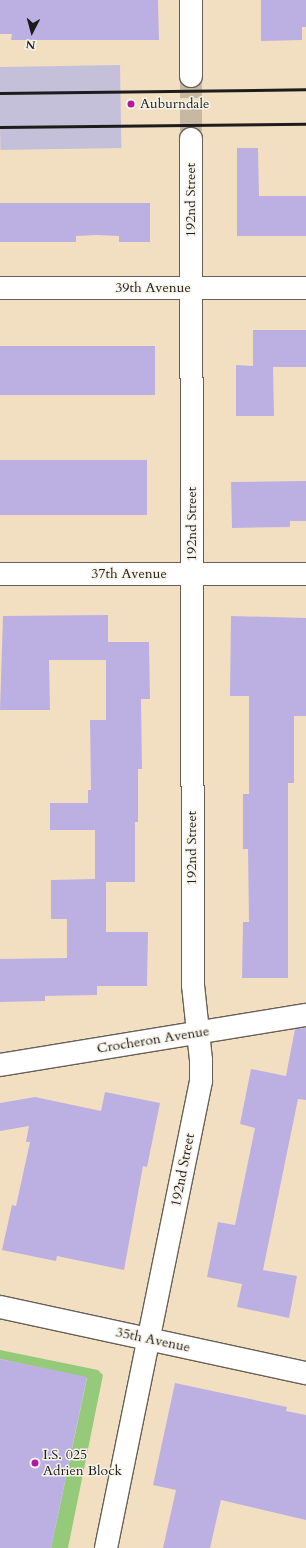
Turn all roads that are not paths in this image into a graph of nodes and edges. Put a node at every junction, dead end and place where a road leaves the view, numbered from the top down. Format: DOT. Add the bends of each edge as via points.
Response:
graph roads {
  1 [pos="191,0"];
  2 [pos="191,76"];
  3 [pos="191,139"];
  4 [pos="0,288"];
  5 [pos="191,288"];
  6 [pos="306,288"];
  7 [pos="0,574"];
  8 [pos="192,574"];
  9 [pos="306,574"];
  10 [pos="306,1015"];
  11 [pos="198,1033"];
  12 [pos="0,1065"];
  13 [pos="0,1307"];
  14 [pos="149,1339"];
  15 [pos="306,1372"];
  16 [pos="106,1548"];
  1 -- 2 [label="street"];
  3 -- 5 [label="street, 192nd Street"];
  4 -- 5 [label="street, 39th Avenue"];
  5 -- 6 [label="street, 39th Avenue"];
  5 -- 8 [label="street, 192nd Street"];
  7 -- 8 [label="street, 37th Avenue"];
  8 -- 9 [label="street, 37th Avenue"];
  8 -- 11 [label="street, 192nd Street" via="193,985"];
  10 -- 11 [label="street, Crocheron Avenue"];
  11 -- 12 [label="street, Crocheron Avenue"];
  11 -- 14 [label="street, 192nd Street" via="201,1081"];
  13 -- 14 [label="street, 35th Avenue"];
  14 -- 15 [label="street, 35th Avenue"];
  14 -- 16 [label="street, 192nd Street"];
}
